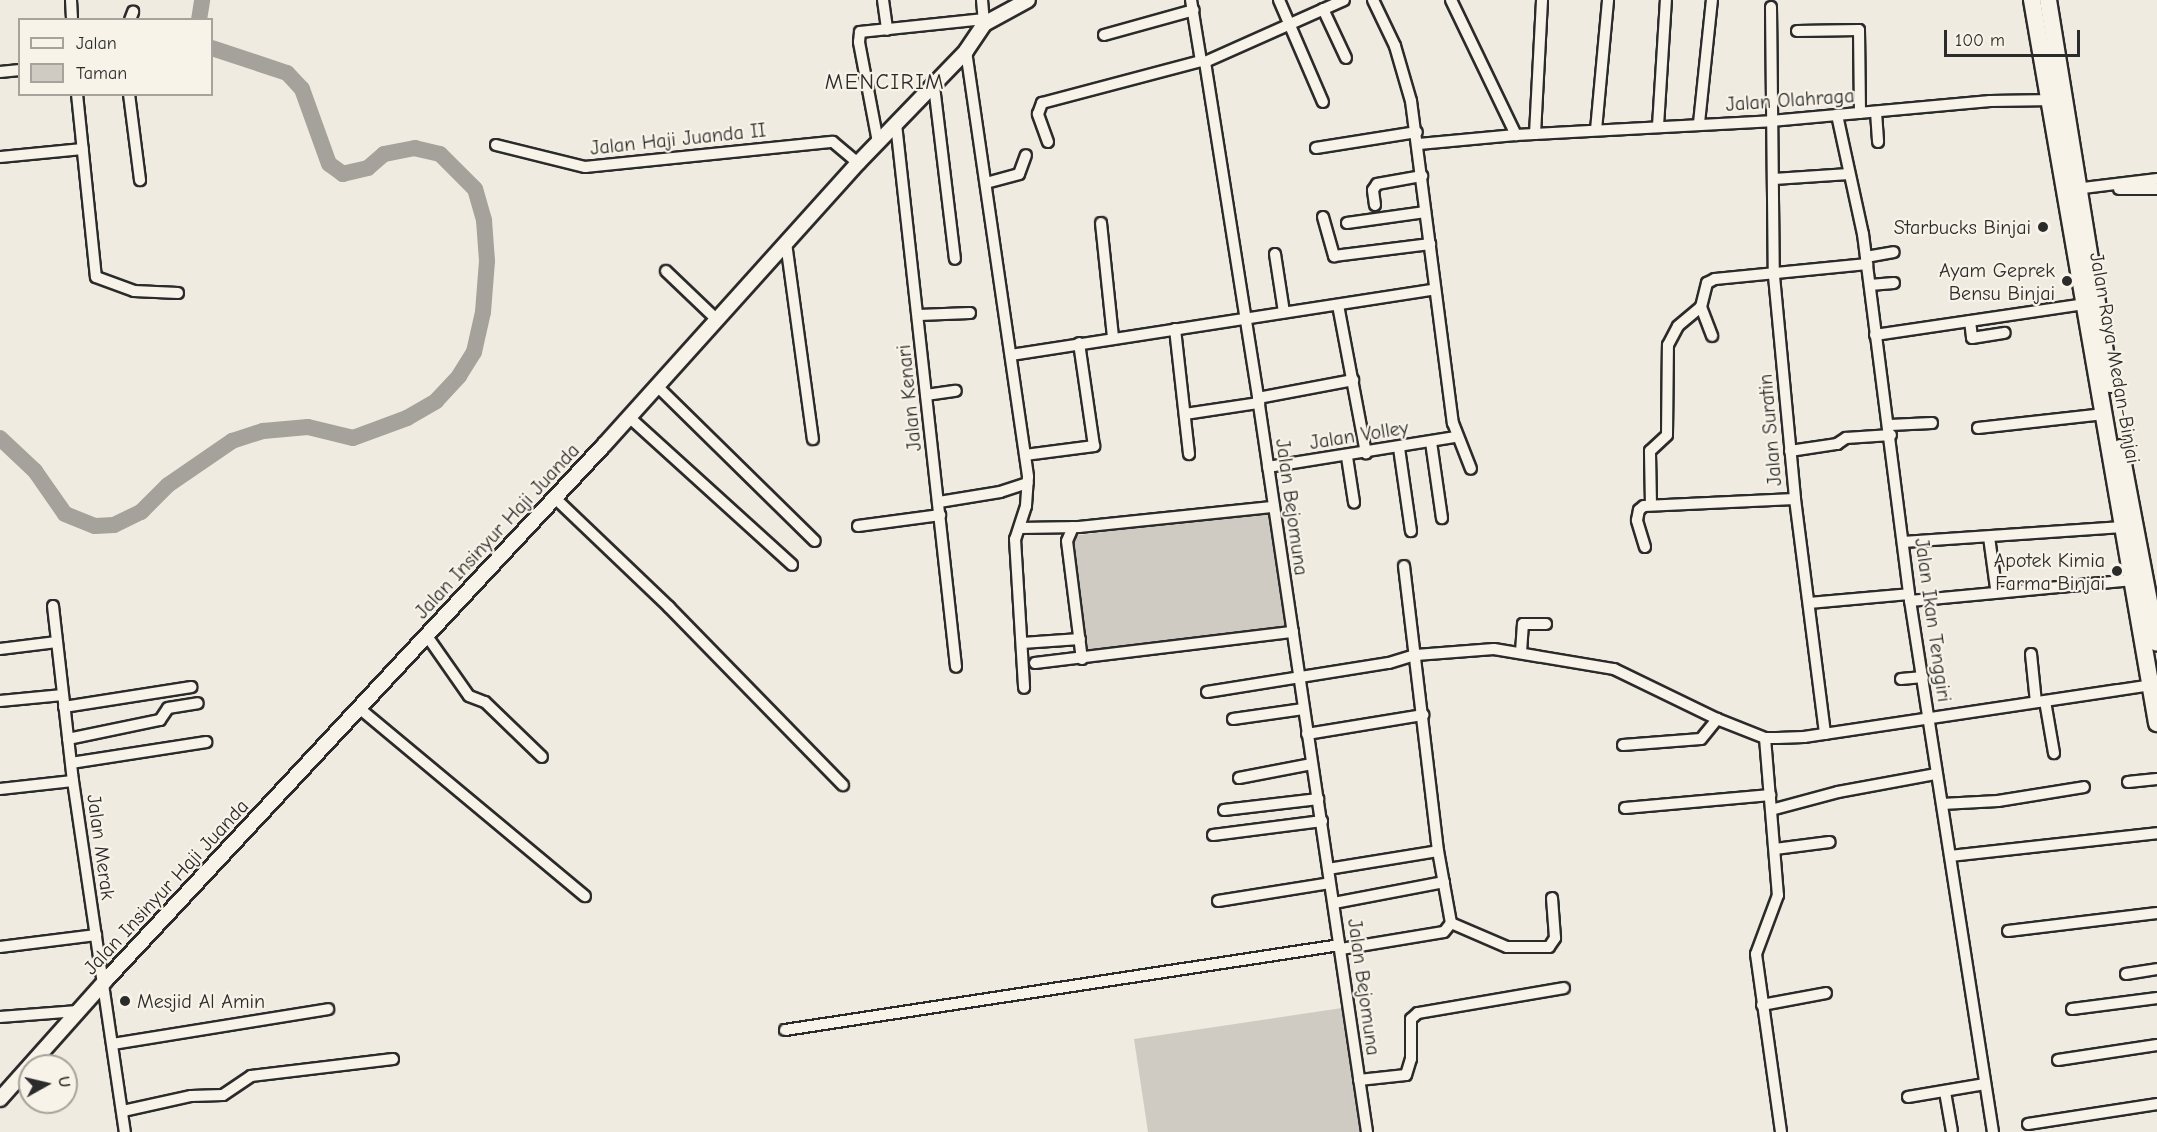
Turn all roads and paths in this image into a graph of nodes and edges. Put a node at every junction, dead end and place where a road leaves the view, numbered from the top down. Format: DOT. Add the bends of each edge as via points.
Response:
graph roads {
  1 [pos="71,0"];
  2 [pos="883,0"];
  3 [pos="982,0"];
  4 [pos="1028,0"];
  5 [pos="1280,0"];
  6 [pos="1344,0"];
  7 [pos="1373,0"];
  8 [pos="1451,0"];
  9 [pos="1542,0"];
  10 [pos="1608,0"];
  11 [pos="1666,0"];
  12 [pos="1712,0"];
  13 [pos="2032,0"];
  14 [pos="2048,0"];
  15 [pos="1192,5"];
  16 [pos="1771,7"];
  17 [pos="1323,9"];
  18 [pos="72,18"];
  19 [pos="984,22"];
  20 [pos="1288,25"];
  21 [pos="887,30"];
  22 [pos="1797,31"];
  23 [pos="1104,34"];
  24 [pos="966,51"];
  25 [pos="1346,58"];
  26 [pos="1203,62"];
  27 [pos="18,70"];
  28 [pos="0,72"];
  29 [pos="934,86"];
  30 [pos="77,96"];
  31 [pos="129,96"];
  32 [pos="2058,100"];
  33 [pos="1323,102"];
  34 [pos="1876,112"];
  35 [pos="1860,113"];
  36 [pos="1837,114"];
  37 [pos="1771,121"];
  38 [pos="1699,123"];
  39 [pos="896,124"];
  40 [pos="1658,126"];
  41 [pos="1596,130"];
  42 [pos="1417,132"];
  43 [pos="1535,134"];
  44 [pos="1516,135"];
  45 [pos="878,142"];
  46 [pos="1048,142"];
  47 [pos="1878,142"];
  48 [pos="1419,144"];
  49 [pos="496,146"];
  50 [pos="1317,148"];
  51 [pos="83,149"];
  52 [pos="1026,155"];
  53 [pos="0,157"];
  54 [pos="858,163"];
  55 [pos="1849,174"];
  56 [pos="1422,176"];
  57 [pos="1774,179"];
  58 [pos="2157,179"];
  59 [pos="140,180"];
  60 [pos="986,183"];
  61 [pos="2104,188"];
  62 [pos="2157,189"];
  63 [pos="2073,190"];
  64 [pos="1375,205"];
  65 [pos="1425,212"];
  66 [pos="1323,217"];
  67 [pos="1101,223"];
  68 [pos="1347,223"];
  69 [pos="786,243"];
  70 [pos="1430,244"];
  71 [pos="1894,252"];
  72 [pos="1275,254"];
  73 [pos="955,259"];
  74 [pos="1867,260"];
  75 [pos="666,271"];
  76 [pos="1774,276"];
  77 [pos="1894,283"];
  78 [pos="1870,285"];
  79 [pos="1435,289"];
  80 [pos="178,293"];
  81 [pos="2091,303"];
  82 [pos="1338,305"];
  83 [pos="1701,306"];
  84 [pos="1284,312"];
  85 [pos="970,313"];
  86 [pos="919,315"];
  87 [pos="1245,317"];
  88 [pos="716,319"];
  89 [pos="1970,321"];
  90 [pos="1175,329"];
  91 [pos="2005,333"];
  92 [pos="1875,335"];
  93 [pos="1712,336"];
  94 [pos="1113,338"];
  95 [pos="1079,343"];
  96 [pos="1011,355"];
  97 [pos="1353,380"];
  98 [pos="657,386"];
  99 [pos="956,391"];
  100 [pos="926,395"];
  101 [pos="1258,400"];
  102 [pos="1185,414"];
  103 [pos="2104,414"];
  104 [pos="629,417"];
  105 [pos="1932,423"];
  106 [pos="1978,428"];
  107 [pos="1890,430"];
  108 [pos="1456,436"];
  109 [pos="813,439"];
  110 [pos="1431,442"];
  111 [pos="1399,448"];
  112 [pos="1790,451"];
  113 [pos="1366,453"];
  114 [pos="1190,454"];
  115 [pos="1025,455"];
  116 [pos="1347,457"];
  117 [pos="1268,467"];
  118 [pos="1471,469"];
  119 [pos="1028,483"];
  120 [pos="555,498"];
  121 [pos="1795,499"];
  122 [pos="939,502"];
  123 [pos="1354,502"];
  124 [pos="1651,505"];
  125 [pos="1274,507"];
  126 [pos="940,515"];
  127 [pos="1442,518"];
  128 [pos="858,525"];
  129 [pos="1073,527"];
  130 [pos="2122,527"];
  131 [pos="1020,528"];
  132 [pos="1411,531"];
  133 [pos="1989,537"];
  134 [pos="815,541"];
  135 [pos="1903,542"];
  136 [pos="1645,547"];
  137 [pos="792,565"];
  138 [pos="1404,566"];
  139 [pos="2133,580"];
  140 [pos="1996,588"];
  141 [pos="1910,598"];
  142 [pos="1809,603"];
  143 [pos="52,606"];
  144 [pos="2154,613"];
  145 [pos="1546,624"];
  146 [pos="1293,632"];
  147 [pos="427,636"];
  148 [pos="1080,639"];
  149 [pos="57,642"];
  150 [pos="1022,643"];
  151 [pos="2157,643"];
  152 [pos="0,649"];
  153 [pos="1521,652"];
  154 [pos="2031,654"];
  155 [pos="1416,655"];
  156 [pos="1082,659"];
  157 [pos="1035,663"];
  158 [pos="956,667"];
  159 [pos="1923,677"];
  160 [pos="1299,678"];
  161 [pos="1901,679"];
  162 [pos="2154,685"];
  163 [pos="191,687"];
  164 [pos="1024,688"];
  165 [pos="1207,692"];
  166 [pos="63,695"];
  167 [pos="0,701"];
  168 [pos="2041,701"];
  169 [pos="198,703"];
  170 [pos="64,707"];
  171 [pos="359,708"];
  172 [pos="1303,709"];
  173 [pos="1423,715"];
  174 [pos="1233,719"];
  175 [pos="1716,719"];
  176 [pos="1928,719"];
  177 [pos="2157,723"];
  178 [pos="1307,734"];
  179 [pos="1825,734"];
  180 [pos="1765,738"];
  181 [pos="68,739"];
  182 [pos="206,742"];
  183 [pos="1623,745"];
  184 [pos="2054,753"];
  185 [pos="542,757"];
  186 [pos="71,763"];
  187 [pos="1312,764"];
  188 [pos="1936,774"];
  189 [pos="1239,778"];
  190 [pos="2157,779"];
  191 [pos="73,781"];
  192 [pos="2128,782"];
  193 [pos="843,785"];
  194 [pos="2084,787"];
  195 [pos="0,789"];
  196 [pos="1770,795"];
  197 [pos="1318,798"];
  198 [pos="1942,804"];
  199 [pos="1625,808"];
  200 [pos="1224,810"];
  201 [pos="1771,810"];
  202 [pos="1322,821"];
  203 [pos="2157,833"];
  204 [pos="1213,836"];
  205 [pos="1830,842"];
  206 [pos="1775,849"];
  207 [pos="1438,851"];
  208 [pos="1950,856"];
  209 [pos="1328,869"];
  210 [pos="1330,882"];
  211 [pos="1444,882"];
  212 [pos="585,896"];
  213 [pos="1552,898"];
  214 [pos="1218,900"];
  215 [pos="1334,903"];
  216 [pos="2157,913"];
  217 [pos="1451,923"];
  218 [pos="2008,931"];
  219 [pos="96,935"];
  220 [pos="0,947"];
  221 [pos="1340,947"];
  222 [pos="2157,969"];
  223 [pos="2126,974"];
  224 [pos="105,981"];
  225 [pos="1564,988"];
  226 [pos="1826,993"];
  227 [pos="2157,998"];
  228 [pos="1762,1005"];
  229 [pos="328,1009"];
  230 [pos="2072,1009"];
  231 [pos="78,1011"];
  232 [pos="0,1017"];
  233 [pos="784,1030"];
  234 [pos="113,1044"];
  235 [pos="2157,1046"];
  236 [pos="393,1059"];
  237 [pos="2058,1060"];
  238 [pos="1359,1080"];
  239 [pos="1985,1084"];
  240 [pos="1945,1092"];
  241 [pos="1908,1097"];
  242 [pos="0,1099"];
  243 [pos="2157,1104"];
  244 [pos="123,1111"];
  245 [pos="2028,1124"];
  246 [pos="1952,1130"];
  247 [pos="125,1132"];
  248 [pos="1366,1132"];
  249 [pos="1781,1132"];
  250 [pos="1993,1132"];
  1 -- 18 [label="street"];
  2 -- 21 [label="street"];
  3 -- 19 [label="street"];
  4 -- 19 [label="street, Jalan Insinyur Haji Juanda"];
  5 -- 20 [label="street"];
  6 -- 17 [label="street"];
  7 -- 42 [label="street" via="1395,46"];
  8 -- 44 [label="street"];
  9 -- 43 [label="street"];
  10 -- 41 [label="street"];
  11 -- 40 [label="street"];
  12 -- 38 [label="street"];
  13 -- 32 [label="main road, Jalan Raya Medan-Binjai"];
  14 -- 32 [label="main road, Jalan Raya Medan-Binjai"];
  15 -- 23 [label="street"];
  15 -- 26 [label="street, Jalan Bejomuna"];
  16 -- 37 [label="street, Jalan Suratin"];
  17 -- 20 [label="street"];
  17 -- 25 [label="street"];
  19 -- 21 [label="street"];
  19 -- 24 [label="street, Jalan Insinyur Haji Juanda"];
  20 -- 26 [label="street"];
  20 -- 33 [label="street"];
  21 -- 45 [label="street" via="866,30 859,36"];
  22 -- 35 [label="street" via="1859,30"];
  24 -- 29 [label="street, Jalan Insinyur Haji Juanda"];
  24 -- 60 [label="street"];
  26 -- 46 [label="street" via="1041,103 1038,114"];
  26 -- 87 [label="street, Jalan Bejomuna"];
  27 -- 28 [label="street"];
  29 -- 39 [label="street, Jalan Insinyur Haji Juanda"];
  29 -- 73 [label="street"];
  30 -- 51 [label="street"];
  31 -- 59 [label="street"];
  32 -- 34 [label="street, Jalan Olahraga" via="1990,101"];
  32 -- 63 [label="main road, Jalan Raya Medan-Binjai"];
  34 -- 35 [label="street, Jalan Olahraga"];
  34 -- 47 [label="street"];
  35 -- 36 [label="street, Jalan Olahraga"];
  36 -- 37 [label="street, Jalan Olahraga"];
  36 -- 55 [label="street, Jalan Ikan Tenggiri"];
  37 -- 38 [label="street, Jalan Olahraga"];
  37 -- 57 [label="street, Jalan Suratin"];
  38 -- 40 [label="street, Jalan Olahraga"];
  39 -- 45 [label="street, Jalan Insinyur Haji Juanda"];
  39 -- 86 [label="street, Jalan Kenari"];
  40 -- 41 [label="street, Jalan Olahraga"];
  41 -- 43 [label="street, Jalan Olahraga"];
  42 -- 48 [label="street"];
  42 -- 50 [label="street"];
  43 -- 44 [label="street, Jalan Olahraga"];
  44 -- 48 [label="street"];
  45 -- 54 [label="street, Jalan Insinyur Haji Juanda"];
  48 -- 56 [label="street"];
  49 -- 54 [label="street, Jalan Haji Juanda II" via="585,167 833,142"];
  51 -- 53 [label="street"];
  51 -- 80 [label="street" via="96,277 135,291"];
  52 -- 60 [label="street" via="1019,174"];
  54 -- 69 [label="street, Jalan Insinyur Haji Juanda"];
  55 -- 57 [label="street"];
  55 -- 74 [label="street, Jalan Ikan Tenggiri"];
  56 -- 64 [label="street" via="1377,184 1373,190"];
  56 -- 65 [label="street"];
  57 -- 76 [label="street, Jalan Suratin"];
  58 -- 61 [label="street"];
  60 -- 96 [label="street"];
  61 -- 62 [label="street"];
  61 -- 63 [label="street"];
  63 -- 81 [label="main road, Jalan Raya Medan-Binjai"];
  65 -- 68 [label="street"];
  65 -- 70 [label="street"];
  66 -- 70 [label="street" via="1334,256"];
  67 -- 94 [label="street"];
  69 -- 88 [label="street, Jalan Insinyur Haji Juanda"];
  69 -- 109 [label="street"];
  70 -- 79 [label="street"];
  71 -- 74 [label="street"];
  72 -- 84 [label="street"];
  74 -- 76 [label="street"];
  74 -- 78 [label="street, Jalan Ikan Tenggiri"];
  75 -- 88 [label="street"];
  76 -- 83 [label="street" via="1710,281"];
  76 -- 112 [label="street, Jalan Suratin"];
  77 -- 78 [label="street"];
  78 -- 92 [label="street, Jalan Ikan Tenggiri"];
  79 -- 82 [label="street"];
  79 -- 108 [label="street"];
  81 -- 89 [label="street"];
  81 -- 103 [label="main road, Jalan Raya Medan-Binjai"];
  81 -- 144 [label="main road, Jalan Raya Medan-Binjai"];
  82 -- 84 [label="street"];
  82 -- 97 [label="street"];
  83 -- 93 [label="street"];
  83 -- 124 [label="street" via="1678,326 1668,345 1667,435 1650,452"];
  84 -- 87 [label="street"];
  85 -- 86 [label="street"];
  86 -- 100 [label="street, Jalan Kenari"];
  87 -- 90 [label="street"];
  87 -- 101 [label="street, Jalan Bejomuna"];
  88 -- 98 [label="street, Jalan Insinyur Haji Juanda"];
  89 -- 91 [label="street" via="1972,338"];
  89 -- 92 [label="street"];
  90 -- 94 [label="street"];
  90 -- 102 [label="street"];
  92 -- 107 [label="street, Jalan Ikan Tenggiri"];
  94 -- 95 [label="street"];
  95 -- 96 [label="street"];
  95 -- 115 [label="street" via="1094,446"];
  96 -- 115 [label="street"];
  97 -- 101 [label="street"];
  97 -- 113 [label="street"];
  98 -- 104 [label="street, Jalan Insinyur Haji Juanda"];
  98 -- 134 [label="street"];
  99 -- 100 [label="street"];
  100 -- 122 [label="street, Jalan Kenari"];
  101 -- 102 [label="street"];
  101 -- 117 [label="street, Jalan Bejomuna"];
  102 -- 114 [label="street"];
  103 -- 106 [label="street"];
  103 -- 130 [label="main road, Jalan Raya Medan-Binjai"];
  104 -- 120 [label="street, Jalan Insinyur Haji Juanda"];
  104 -- 137 [label="street"];
  105 -- 107 [label="street"];
  107 -- 112 [label="street"];
  107 -- 135 [label="street, Jalan Ikan Tenggiri"];
  108 -- 110 [label="street, Jalan Volley"];
  108 -- 118 [label="street"];
  110 -- 111 [label="street, Jalan Volley"];
  110 -- 127 [label="street"];
  111 -- 113 [label="street, Jalan Volley"];
  111 -- 132 [label="street"];
  112 -- 121 [label="street, Jalan Suratin"];
  113 -- 116 [label="street, Jalan Volley"];
  115 -- 119 [label="street"];
  116 -- 117 [label="street, Jalan Volley"];
  116 -- 123 [label="street"];
  117 -- 125 [label="street, Jalan Bejomuna"];
  119 -- 122 [label="street"];
  119 -- 131 [label="street"];
  120 -- 147 [label="street, Jalan Insinyur Haji Juanda"];
  120 -- 193 [label="street" via="696,633"];
  121 -- 124 [label="street"];
  121 -- 142 [label="street, Jalan Suratin"];
  122 -- 126 [label="street, Jalan Kenari"];
  124 -- 136 [label="street" via="1636,514"];
  125 -- 129 [label="street"];
  125 -- 146 [label="street, Jalan Bejomuna"];
  126 -- 128 [label="street"];
  126 -- 158 [label="street, Jalan Kenari"];
  129 -- 131 [label="street"];
  129 -- 148 [label="street" via="1067,541"];
  130 -- 133 [label="street"];
  130 -- 139 [label="main road, Jalan Raya Medan-Binjai"];
  131 -- 150 [label="street" via="1015,539"];
  133 -- 135 [label="street"];
  133 -- 140 [label="street"];
  135 -- 141 [label="street, Jalan Ikan Tenggiri"];
  138 -- 155 [label="street"];
  139 -- 141 [label="street"];
  139 -- 162 [label="main road, Jalan Raya Medan-Binjai"];
  141 -- 142 [label="street"];
  141 -- 159 [label="street, Jalan Ikan Tenggiri"];
  142 -- 179 [label="street, Jalan Suratin"];
  143 -- 149 [label="street, Jalan Merak"];
  144 -- 151 [label="main road, Jalan Raya Medan-Binjai"];
  145 -- 153 [label="street" via="1523,624"];
  146 -- 156 [label="street"];
  146 -- 160 [label="street, Jalan Bejomuna"];
  147 -- 171 [label="street, Jalan Insinyur Haji Juanda"];
  147 -- 185 [label="street" via="469,696 485,702"];
  148 -- 150 [label="street"];
  148 -- 156 [label="street"];
  149 -- 152 [label="street"];
  149 -- 166 [label="street, Jalan Merak"];
  150 -- 164 [label="street"];
  153 -- 155 [label="street" via="1494,649"];
  153 -- 175 [label="street" via="1614,669"];
  154 -- 168 [label="street"];
  155 -- 160 [label="street"];
  155 -- 173 [label="street"];
  156 -- 157 [label="street"];
  159 -- 161 [label="street"];
  159 -- 176 [label="street, Jalan Ikan Tenggiri"];
  160 -- 165 [label="street"];
  160 -- 172 [label="street, Jalan Bejomuna"];
  162 -- 168 [label="street"];
  162 -- 177 [label="main road, Jalan Raya Medan-Binjai"];
  163 -- 170 [label="street"];
  166 -- 167 [label="street"];
  166 -- 170 [label="street, Jalan Merak"];
  168 -- 176 [label="street"];
  168 -- 184 [label="street"];
  169 -- 181 [label="street" via="168,708 160,720"];
  170 -- 181 [label="street, Jalan Merak"];
  171 -- 212 [label="street"];
  171 -- 224 [label="street, Jalan Insinyur Haji Juanda"];
  172 -- 174 [label="street"];
  172 -- 178 [label="street, Jalan Bejomuna"];
  173 -- 178 [label="street"];
  173 -- 207 [label="street"];
  175 -- 180 [label="street"];
  175 -- 183 [label="street" via="1701,739"];
  176 -- 179 [label="street"];
  176 -- 188 [label="street, Jalan Ikan Tenggiri"];
  178 -- 187 [label="street, Jalan Bejomuna"];
  179 -- 180 [label="street"];
  180 -- 196 [label="street"];
  181 -- 186 [label="street, Jalan Merak"];
  182 -- 186 [label="street"];
  186 -- 191 [label="street, Jalan Merak"];
  187 -- 189 [label="street"];
  187 -- 197 [label="street, Jalan Bejomuna"];
  188 -- 198 [label="street, Jalan Ikan Tenggiri"];
  188 -- 201 [label="street" via="1838,792"];
  190 -- 192 [label="street"];
  191 -- 195 [label="street, Jalan Merak"];
  191 -- 219 [label="street, Jalan Merak"];
  194 -- 198 [label="street" via="1998,801"];
  196 -- 199 [label="street"];
  196 -- 201 [label="street"];
  197 -- 200 [label="street"];
  197 -- 202 [label="street, Jalan Bejomuna"];
  198 -- 208 [label="street, Jalan Ikan Tenggiri"];
  201 -- 206 [label="street"];
  202 -- 204 [label="street"];
  202 -- 209 [label="street, Jalan Bejomuna"];
  203 -- 208 [label="street"];
  205 -- 206 [label="street"];
  206 -- 228 [label="street" via="1778,895 1756,954"];
  207 -- 209 [label="street"];
  207 -- 211 [label="street"];
  208 -- 239 [label="street, Jalan Ikan Tenggiri"];
  209 -- 210 [label="street, Jalan Bejomuna"];
  210 -- 214 [label="street"];
  210 -- 215 [label="street, Jalan Bejomuna"];
  211 -- 215 [label="street"];
  211 -- 217 [label="street"];
  213 -- 217 [label="street" via="1555,938 1550,947 1507,947"];
  215 -- 221 [label="street, Jalan Bejomuna"];
  216 -- 218 [label="street"];
  217 -- 221 [label="street" via="1444,932"];
  219 -- 220 [label="street"];
  219 -- 224 [label="street, Jalan Merak"];
  221 -- 233 [label="street"];
  221 -- 238 [label="street, Jalan Bejomuna"];
  222 -- 223 [label="street"];
  224 -- 231 [label="street, Jalan Insinyur Haji Juanda"];
  224 -- 234 [label="street, Jalan Merak"];
  225 -- 238 [label="street" via="1418,1012 1411,1019 1411,1059 1406,1075"];
  226 -- 228 [label="street"];
  227 -- 230 [label="street"];
  228 -- 249 [label="street"];
  229 -- 234 [label="street"];
  231 -- 232 [label="street"];
  231 -- 242 [label="street, Jalan Insinyur Haji Juanda"];
  234 -- 244 [label="street, Jalan Merak"];
  235 -- 237 [label="street"];
  236 -- 244 [label="street" via="251,1076 223,1095 191,1096"];
  238 -- 248 [label="street, Jalan Bejomuna"];
  239 -- 240 [label="street"];
  239 -- 250 [label="street, Jalan Ikan Tenggiri"];
  240 -- 241 [label="street"];
  240 -- 246 [label="street"];
  243 -- 245 [label="street"];
  244 -- 247 [label="street, Jalan Merak"];
}
